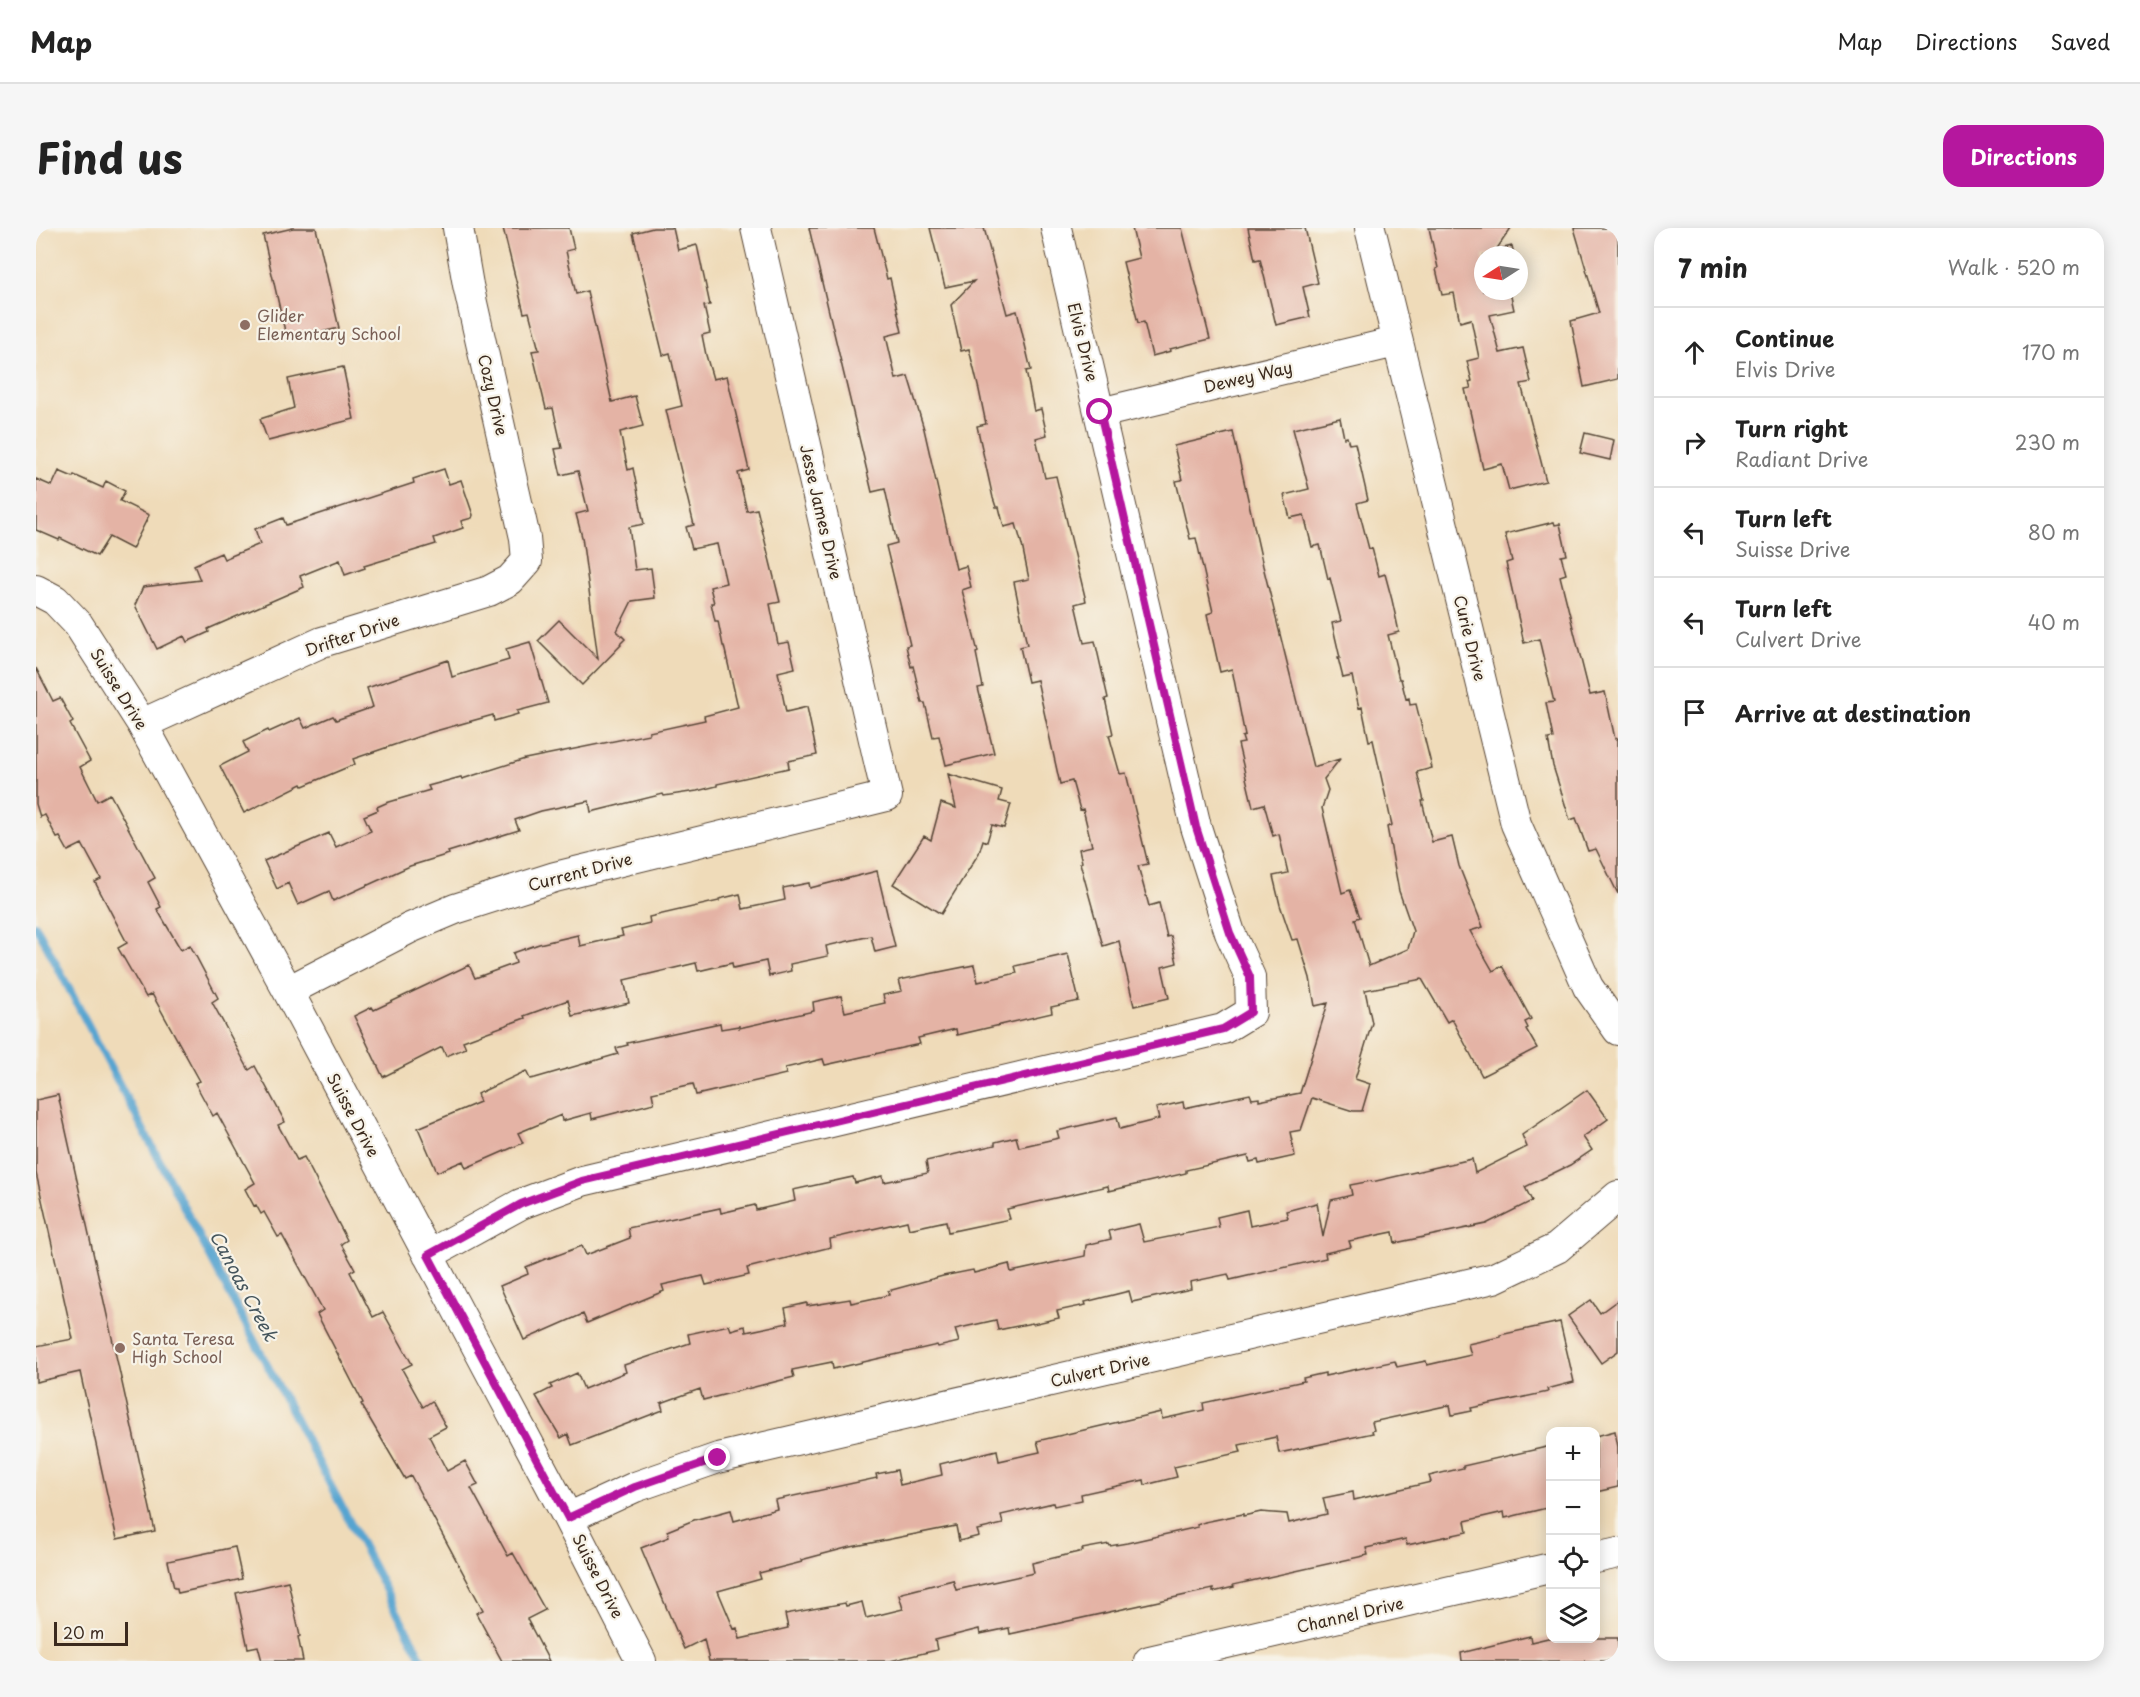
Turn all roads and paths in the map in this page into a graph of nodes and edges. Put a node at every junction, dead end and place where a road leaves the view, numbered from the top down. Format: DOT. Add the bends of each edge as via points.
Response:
graph roads {
  1 [pos="458,228"];
  2 [pos="756,228"];
  3 [pos="1056,228"];
  4 [pos="1370,228"];
  5 [pos="1396,342"];
  6 [pos="1100,412"];
  7 [pos="527,561"];
  8 [pos="36,590"];
  9 [pos="142,724"];
  10 [pos="887,796"];
  11 [pos="288,991"];
  12 [pos="1618,1030"];
  13 [pos="1618,1196"];
  14 [pos="428,1255"];
  15 [pos="568,1518"];
  16 [pos="1618,1552"];
  17 [pos="1600,1557"];
  18 [pos="1546,1569"];
  19 [pos="641,1661"];
  20 [pos="1149,1661"];
  1 -- 7 [label="street, Cozy Drive"];
  2 -- 10 [label="street, Jesse James Drive"];
  3 -- 6 [label="street, Elvis Drive"];
  4 -- 5 [label="street, Curie Drive"];
  5 -- 6 [label="street, Dewey Way"];
  5 -- 12 [label="street, Curie Drive" via="1516,824 1587,987"];
  6 -- 14 [label="street, Elvis Drive" via="1196,827 1230,933 1250,977 1251,1012 1223,1029 582,1181 521,1204"];
  7 -- 9 [label="street, Drifter Drive" via="510,580 489,591 322,642"];
  8 -- 9 [label="street, Suisse Drive" via="55,600 78,624"];
  9 -- 11 [label="street, Suisse Drive"];
  10 -- 11 [label="street, Current Drive" via="555,877 455,909"];
  11 -- 14 [label="street, Suisse Drive"];
  13 -- 15 [label="street, Culvert Drive" via="1557,1248 1494,1278 718,1458 635,1487"];
  14 -- 15 [label="street, Suisse Drive"];
  15 -- 19 [label="street, Suisse Drive"];
  16 -- 17 [label="street"];
  18 -- 20 [label="street, Channel Drive"];
}
